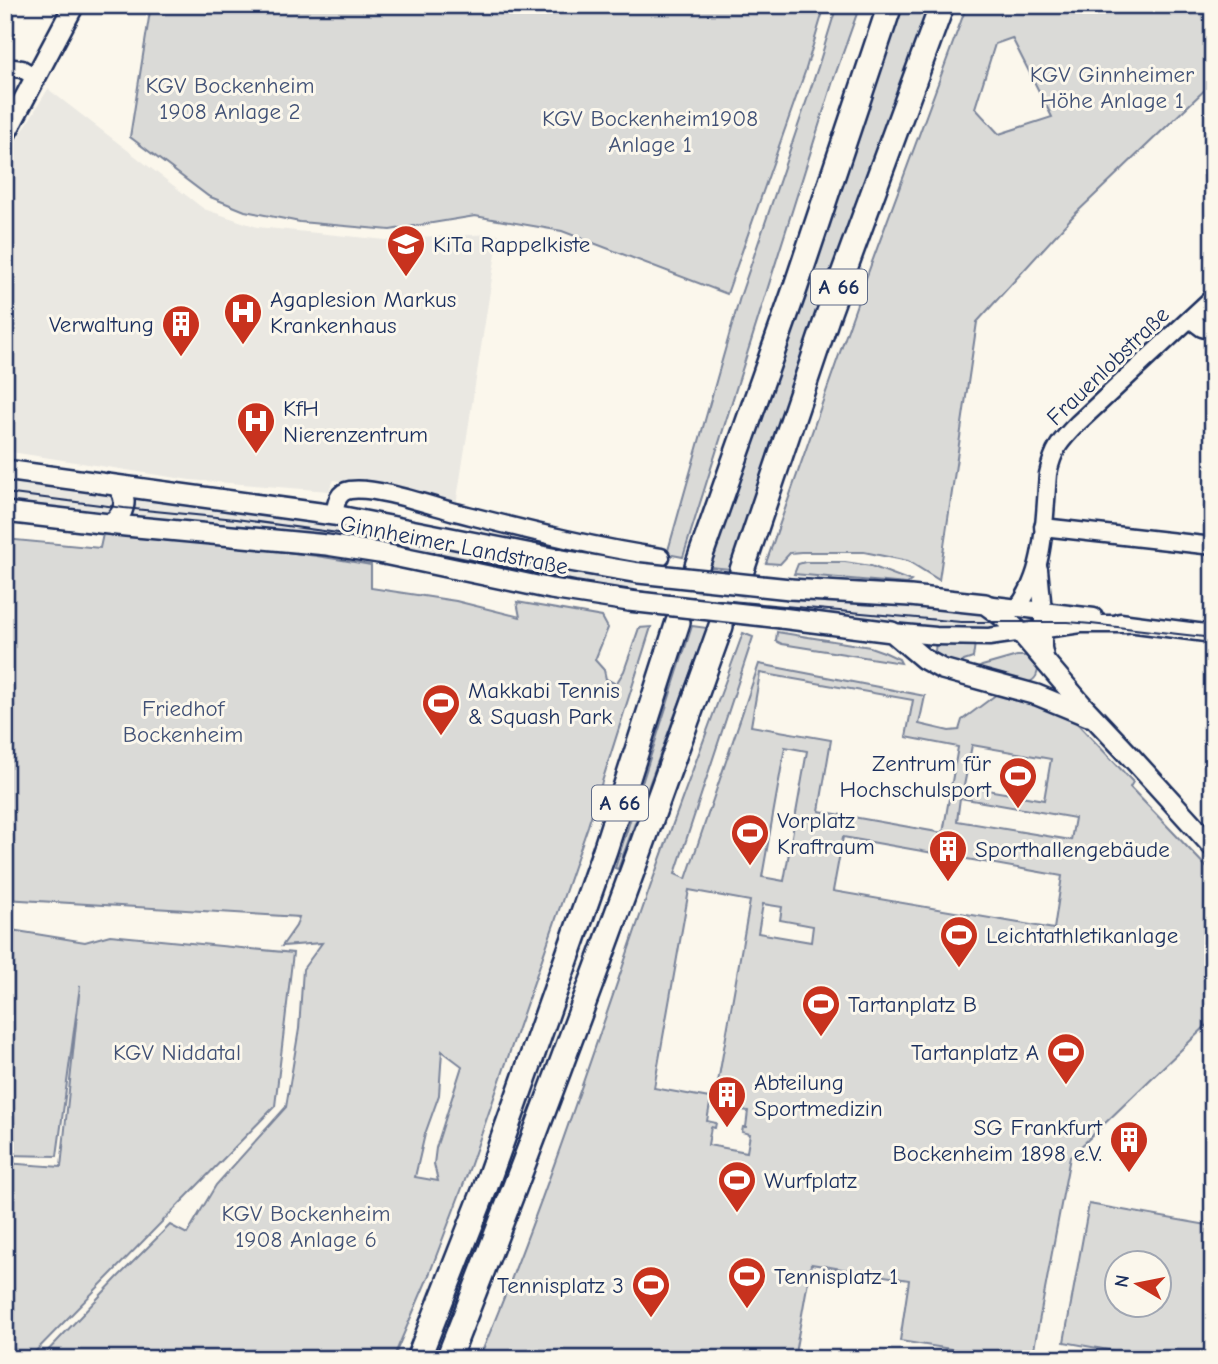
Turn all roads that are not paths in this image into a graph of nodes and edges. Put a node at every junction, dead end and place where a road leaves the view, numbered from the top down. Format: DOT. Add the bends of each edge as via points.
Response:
graph roads {
  1 [pos="74,5"];
  2 [pos="890,5"];
  3 [pos="942,5"];
  4 [pos="5,67"];
  5 [pos="35,78"];
  6 [pos="5,135"];
  7 [pos="1213,298"];
  8 [pos="1190,318"];
  9 [pos="1213,331"];
  10 [pos="5,470"];
  11 [pos="118,487"];
  12 [pos="5,512"];
  13 [pos="334,515"];
  14 [pos="111,524"];
  15 [pos="1043,527"];
  16 [pos="1213,546"];
  17 [pos="661,557"];
  18 [pos="1039,559"];
  19 [pos="697,566"];
  20 [pos="742,570"];
  21 [pos="985,604"];
  22 [pos="1017,608"];
  23 [pos="1043,611"];
  24 [pos="678,622"];
  25 [pos="1127,624"];
  26 [pos="721,626"];
  27 [pos="1043,630"];
  28 [pos="892,632"];
  29 [pos="1021,633"];
  30 [pos="1213,634"];
  31 [pos="1046,662"];
  32 [pos="1013,688"];
  33 [pos="1094,719"];
  34 [pos="1213,847"];
  35 [pos="418,1359"];
  36 [pos="448,1359"];
  1 -- 5 [label="main road"];
  2 -- 19 [label="highway, A 66"];
  3 -- 20 [label="highway, A 66" via="828,315"];
  4 -- 5 [label="street" via="22,69"];
  5 -- 6 [label="main road"];
  7 -- 8 [label="street, Frauenlobstraße"];
  8 -- 9 [label="street"];
  8 -- 15 [label="street, Frauenlobstraße" via="1059,443 1048,474"];
  10 -- 11 [label="main road, Ginnheimer Landstraße"];
  11 -- 13 [label="main road, Ginnheimer Landstraße"];
  11 -- 14 [label="main road" via="124,508"];
  12 -- 14 [label="main road, Ginnheimer Landstraße"];
  13 -- 17 [label="street, Ginnheimer Landstraße" via="340,495 362,490"];
  13 -- 21 [label="main road, Ginnheimer Landstraße, bridge" via="639,573"];
  14 -- 28 [label="main road, Ginnheimer Landstraße, bridge" via="340,547 551,589"];
  15 -- 16 [label="street"];
  15 -- 18 [label="street, Frauenlobstraße"];
  18 -- 22 [label="street, Frauenlobstraße" via="1031,586"];
  18 -- 23 [label="street, Frauenlobstraße"];
  21 -- 22 [label="street"];
  21 -- 29 [label="main road"];
  22 -- 23 [label="street"];
  23 -- 25 [label="street"];
  23 -- 27 [label="street"];
  24 -- 35 [label="highway, A 66" via="605,850 486,1186"];
  25 -- 27 [label="street, Ginnheimer Landstraße"];
  25 -- 30 [label="street"];
  26 -- 36 [label="highway, A 66" via="587,997"];
  27 -- 29 [label="street, Ginnheimer Landstraße"];
  27 -- 31 [label="street"];
  28 -- 29 [label="street, Ginnheimer Landstraße" via="989,637"];
  28 -- 32 [label="main road" via="931,664"];
  29 -- 31 [label="main road"];
  31 -- 32 [label="main road" via="1041,683"];
  31 -- 33 [label="main road"];
  32 -- 33 [label="main road"];
  33 -- 34 [label="main road"];
}
